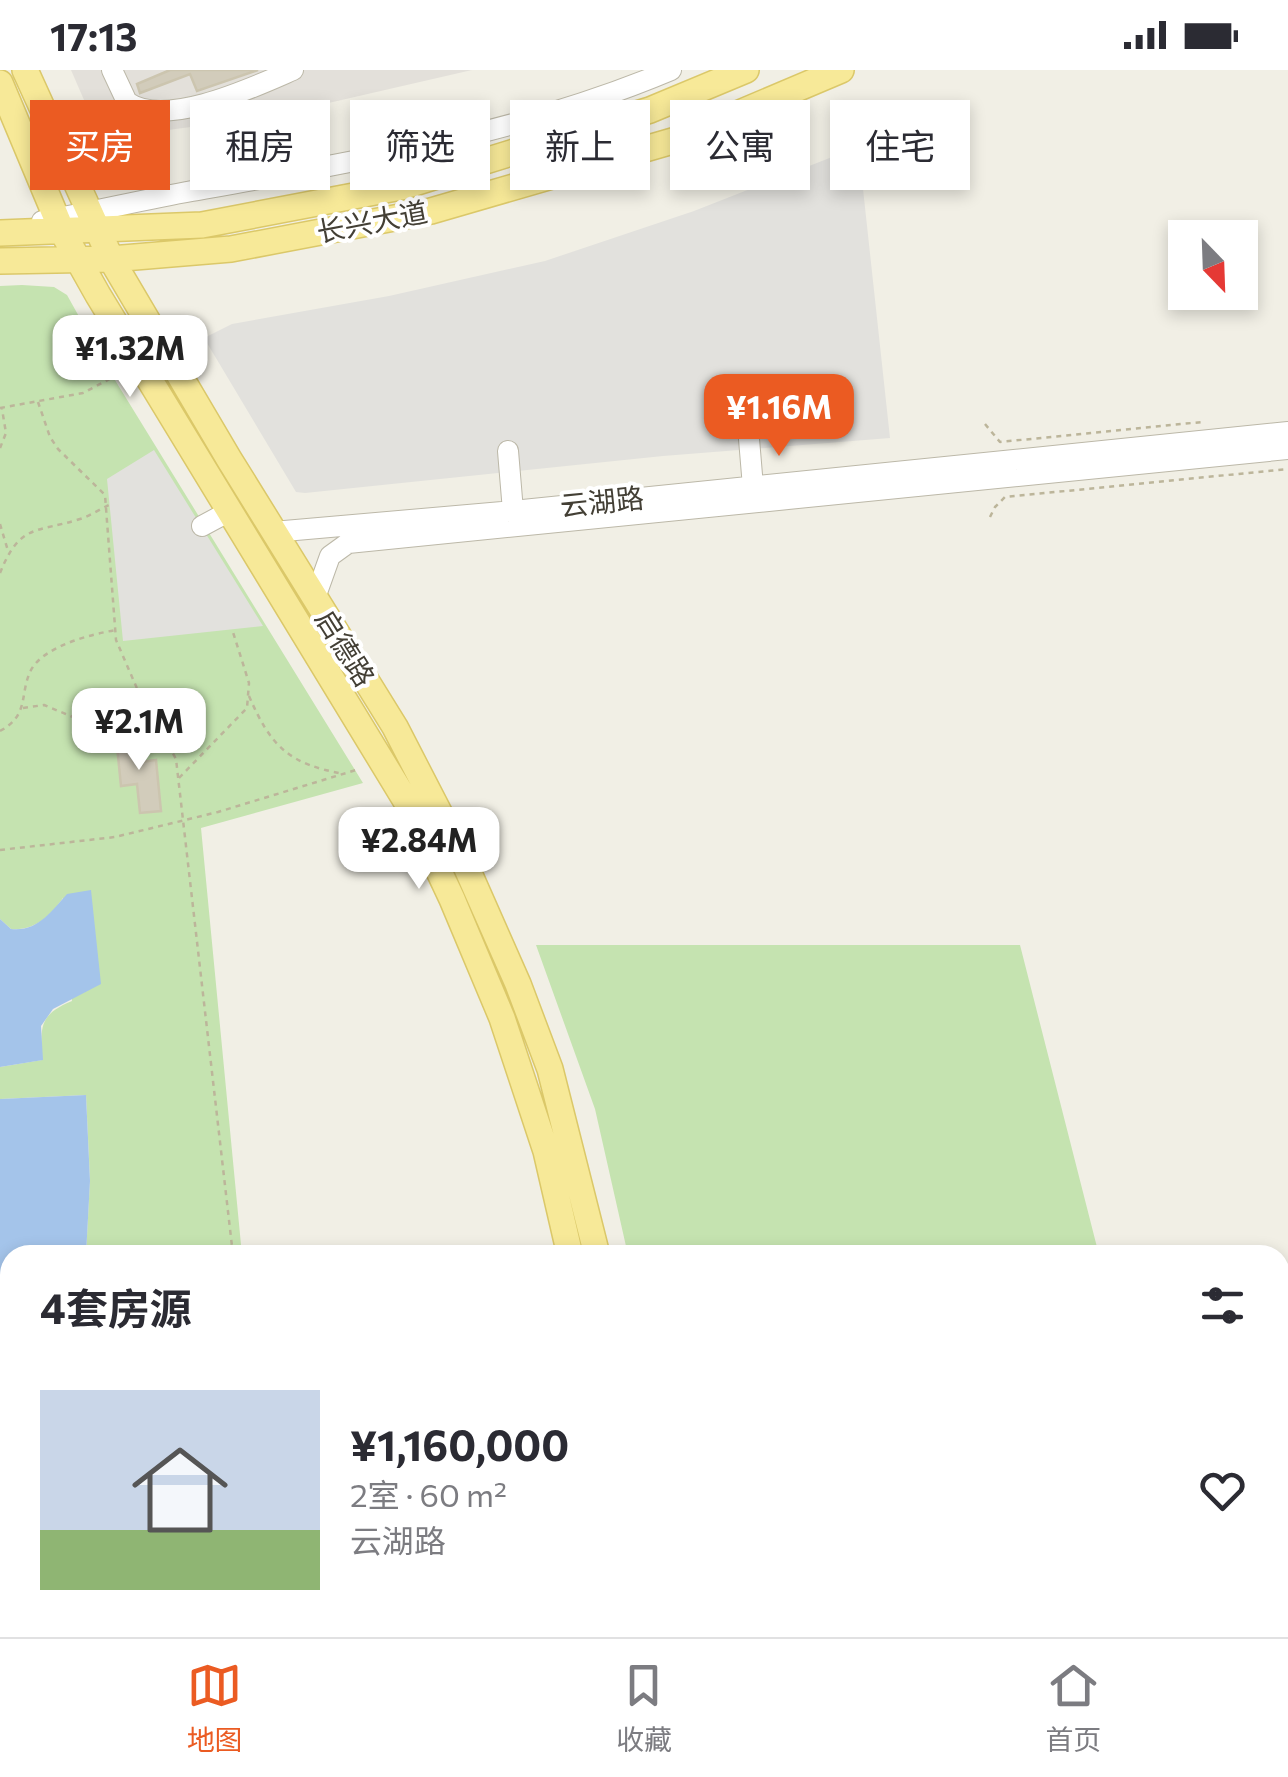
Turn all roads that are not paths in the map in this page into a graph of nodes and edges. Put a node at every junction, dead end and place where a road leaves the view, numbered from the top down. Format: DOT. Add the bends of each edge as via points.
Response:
graph roads {
  1 [pos="25,70"];
  2 [pos="112,70"];
  3 [pos="292,70"];
  4 [pos="671,70"];
  5 [pos="746,70"];
  6 [pos="841,70"];
  7 [pos="0,83"];
  8 [pos="93,221"];
  9 [pos="60,224"];
  10 [pos="0,231"];
  11 [pos="111,259"];
  12 [pos="79,260"];
  13 [pos="0,261"];
  14 [pos="156,333"];
  15 [pos="135,356"];
  16 [pos="748,427"];
  17 [pos="1288,432"];
  18 [pos="508,450"];
  19 [pos="1288,450"];
  20 [pos="753,486"];
  21 [pos="230,511"];
  22 [pos="513,512"];
  23 [pos="202,526"];
  24 [pos="274,532"];
  25 [pos="315,598"];
  26 [pos="567,1245"];
  27 [pos="594,1245"];
  1 -- 8 [label="main road, 启德路"];
  2 -- 3 [label="street" via="126,102 146,111 220,102"];
  4 -- 8 [label="street" via="484,133"];
  5 -- 8 [label="main road, 长兴大道" via="650,110 402,187 202,225"];
  6 -- 11 [label="main road, 长兴大道" via="676,140 431,211 231,249"];
  7 -- 9 [label="main road, 启德路"];
  8 -- 9 [label="main road, 长兴大道"];
  8 -- 11 [label="main road, 启德路"];
  9 -- 10 [label="main road, 长兴大道"];
  9 -- 12 [label="main road, 启德路"];
  11 -- 12 [label="main road, 长兴大道"];
  11 -- 14 [label="main road, 启德路"];
  12 -- 13 [label="main road, 长兴大道"];
  12 -- 15 [label="main road, 启德路"];
  14 -- 15 [label="main road"];
  14 -- 24 [label="main road, 启德路"];
  15 -- 21 [label="main road, 启德路"];
  16 -- 20 [label="street"];
  17 -- 20 [label="street, 云湖路"];
  18 -- 22 [label="street"];
  19 -- 25 [label="street, 云湖路" via="348,543 330,556"];
  20 -- 22 [label="street, 云湖路"];
  21 -- 23 [label="street"];
  21 -- 26 [label="main road, 启德路" via="406,801 452,899 529,1093"];
  22 -- 24 [label="street, 云湖路"];
  24 -- 25 [label="main road, 启德路"];
  25 -- 27 [label="main road, 启德路" via="395,727 518,984 550,1069"];
}
